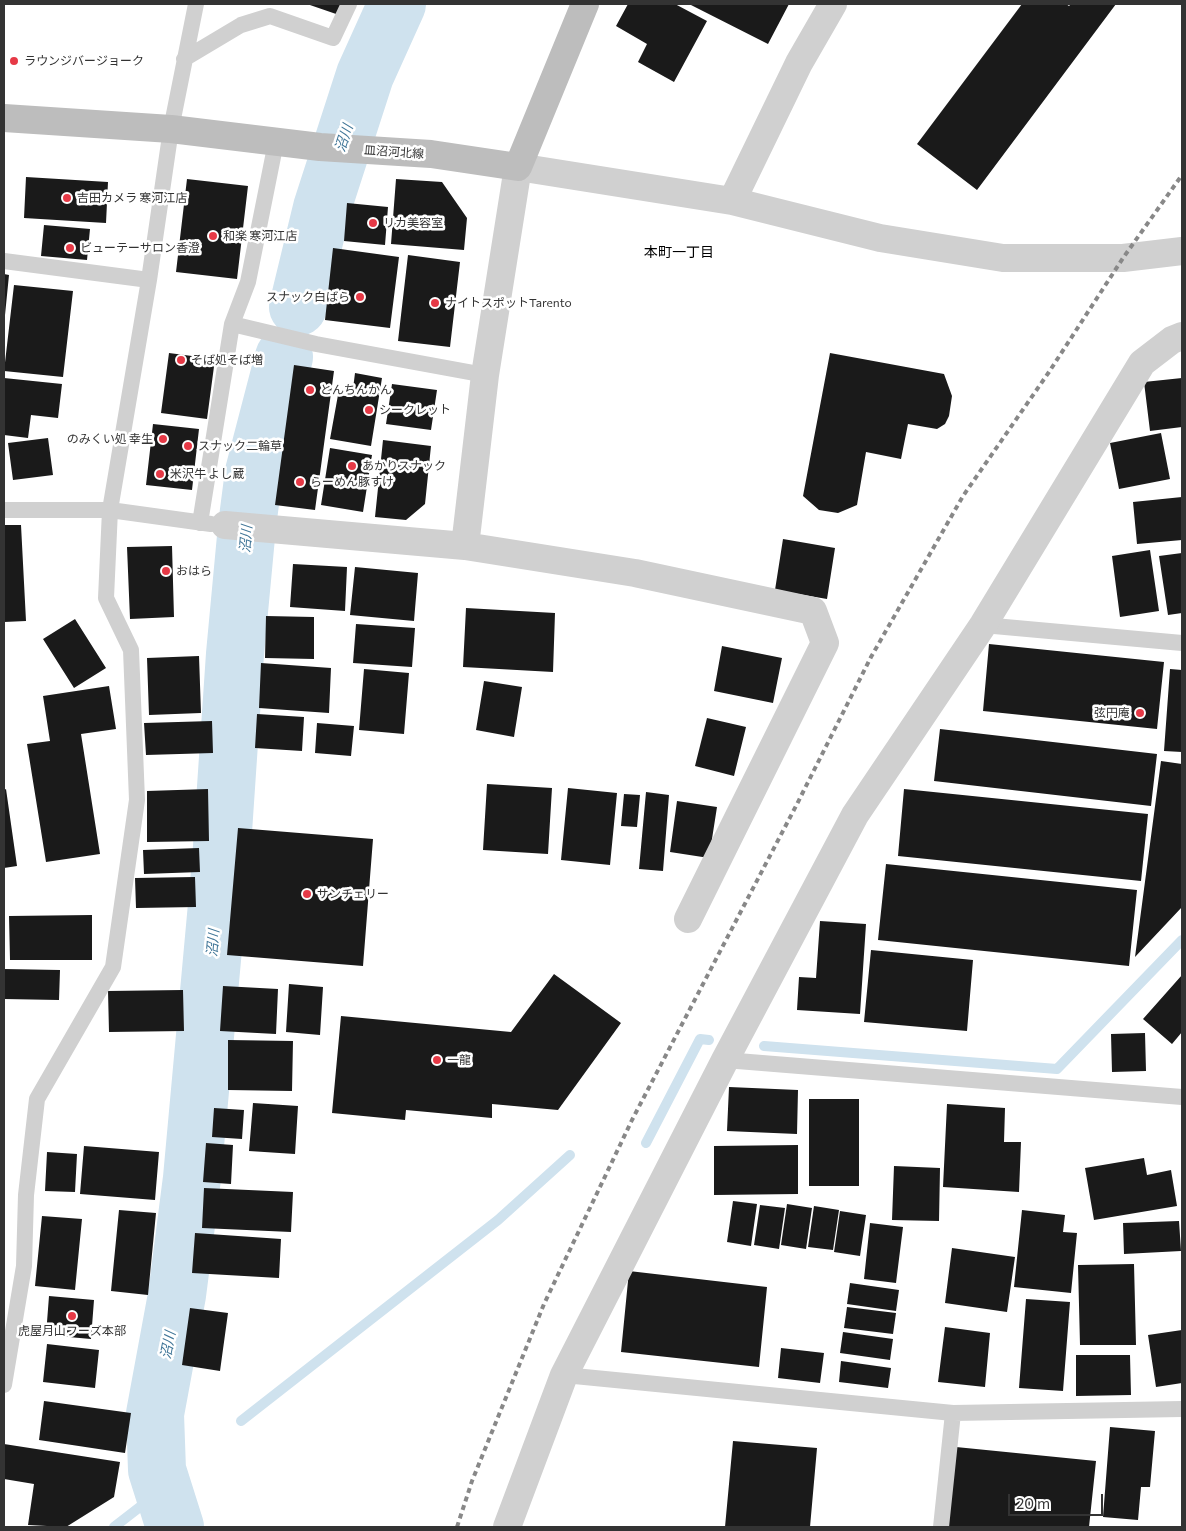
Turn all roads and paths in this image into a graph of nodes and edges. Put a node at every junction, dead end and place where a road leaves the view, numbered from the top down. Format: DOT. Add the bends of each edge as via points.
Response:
graph roads {
  1 [pos="196,4"];
  2 [pos="349,4"];
  3 [pos="585,4"];
  4 [pos="833,4"];
  5 [pos="184,59"];
  6 [pos="4,118"];
  7 [pos="171,129"];
  8 [pos="276,142"];
  9 [pos="518,167"];
  10 [pos="732,201"];
  11 [pos="1182,251"];
  12 [pos="4,261"];
  13 [pos="149,280"];
  14 [pos="232,324"];
  15 [pos="1182,336"];
  16 [pos="485,375"];
  17 [pos="4,510"];
  18 [pos="110,510"];
  19 [pos="213,524"];
  20 [pos="465,546"];
  21 [pos="984,624"];
  22 [pos="1182,643"];
  23 [pos="688,919"];
  24 [pos="725,1060"];
  25 [pos="1182,1097"];
  26 [pos="564,1375"];
  27 [pos="4,1385"];
  28 [pos="1182,1409"];
  29 [pos="953,1413"];
  30 [pos="507,1527"];
  31 [pos="941,1527"];
  1 -- 5 [label="lane"];
  2 -- 5 [label="lane" via="333,38 270,16 241,25"];
  3 -- 9 [label="main road"];
  4 -- 10 [label="street" via="799,63"];
  5 -- 7 [label="lane"];
  6 -- 7 [label="main road, 皿沼河北線"];
  7 -- 8 [label="main road, 皿沼河北線"];
  7 -- 13 [label="lane"];
  8 -- 9 [label="main road, 皿沼河北線" via="431,154"];
  8 -- 14 [label="lane" via="248,282"];
  9 -- 10 [label="street"];
  9 -- 16 [label="street"];
  10 -- 11 [label="street" via="880,238 1003,258 1123,258"];
  12 -- 13 [label="lane"];
  13 -- 18 [label="lane"];
  14 -- 16 [label="lane" via="316,344"];
  14 -- 19 [label="lane"];
  15 -- 21 [label="street" via="1142,363"];
  16 -- 20 [label="street"];
  17 -- 18 [label="lane"];
  18 -- 19 [label="lane"];
  18 -- 27 [label="lane" via="106,598 131,650 138,800 113,967 37,1099 26,1195 24,1266"];
  19 -- 20 [label="street"];
  20 -- 23 [label="street" via="635,573 813,611 825,643"];
  21 -- 22 [label="lane"];
  21 -- 24 [label="street" via="855,815"];
  24 -- 25 [label="lane"];
  24 -- 26 [label="street"];
  26 -- 29 [label="lane"];
  26 -- 30 [label="street"];
  28 -- 29 [label="lane"];
  29 -- 31 [label="lane"];
}
